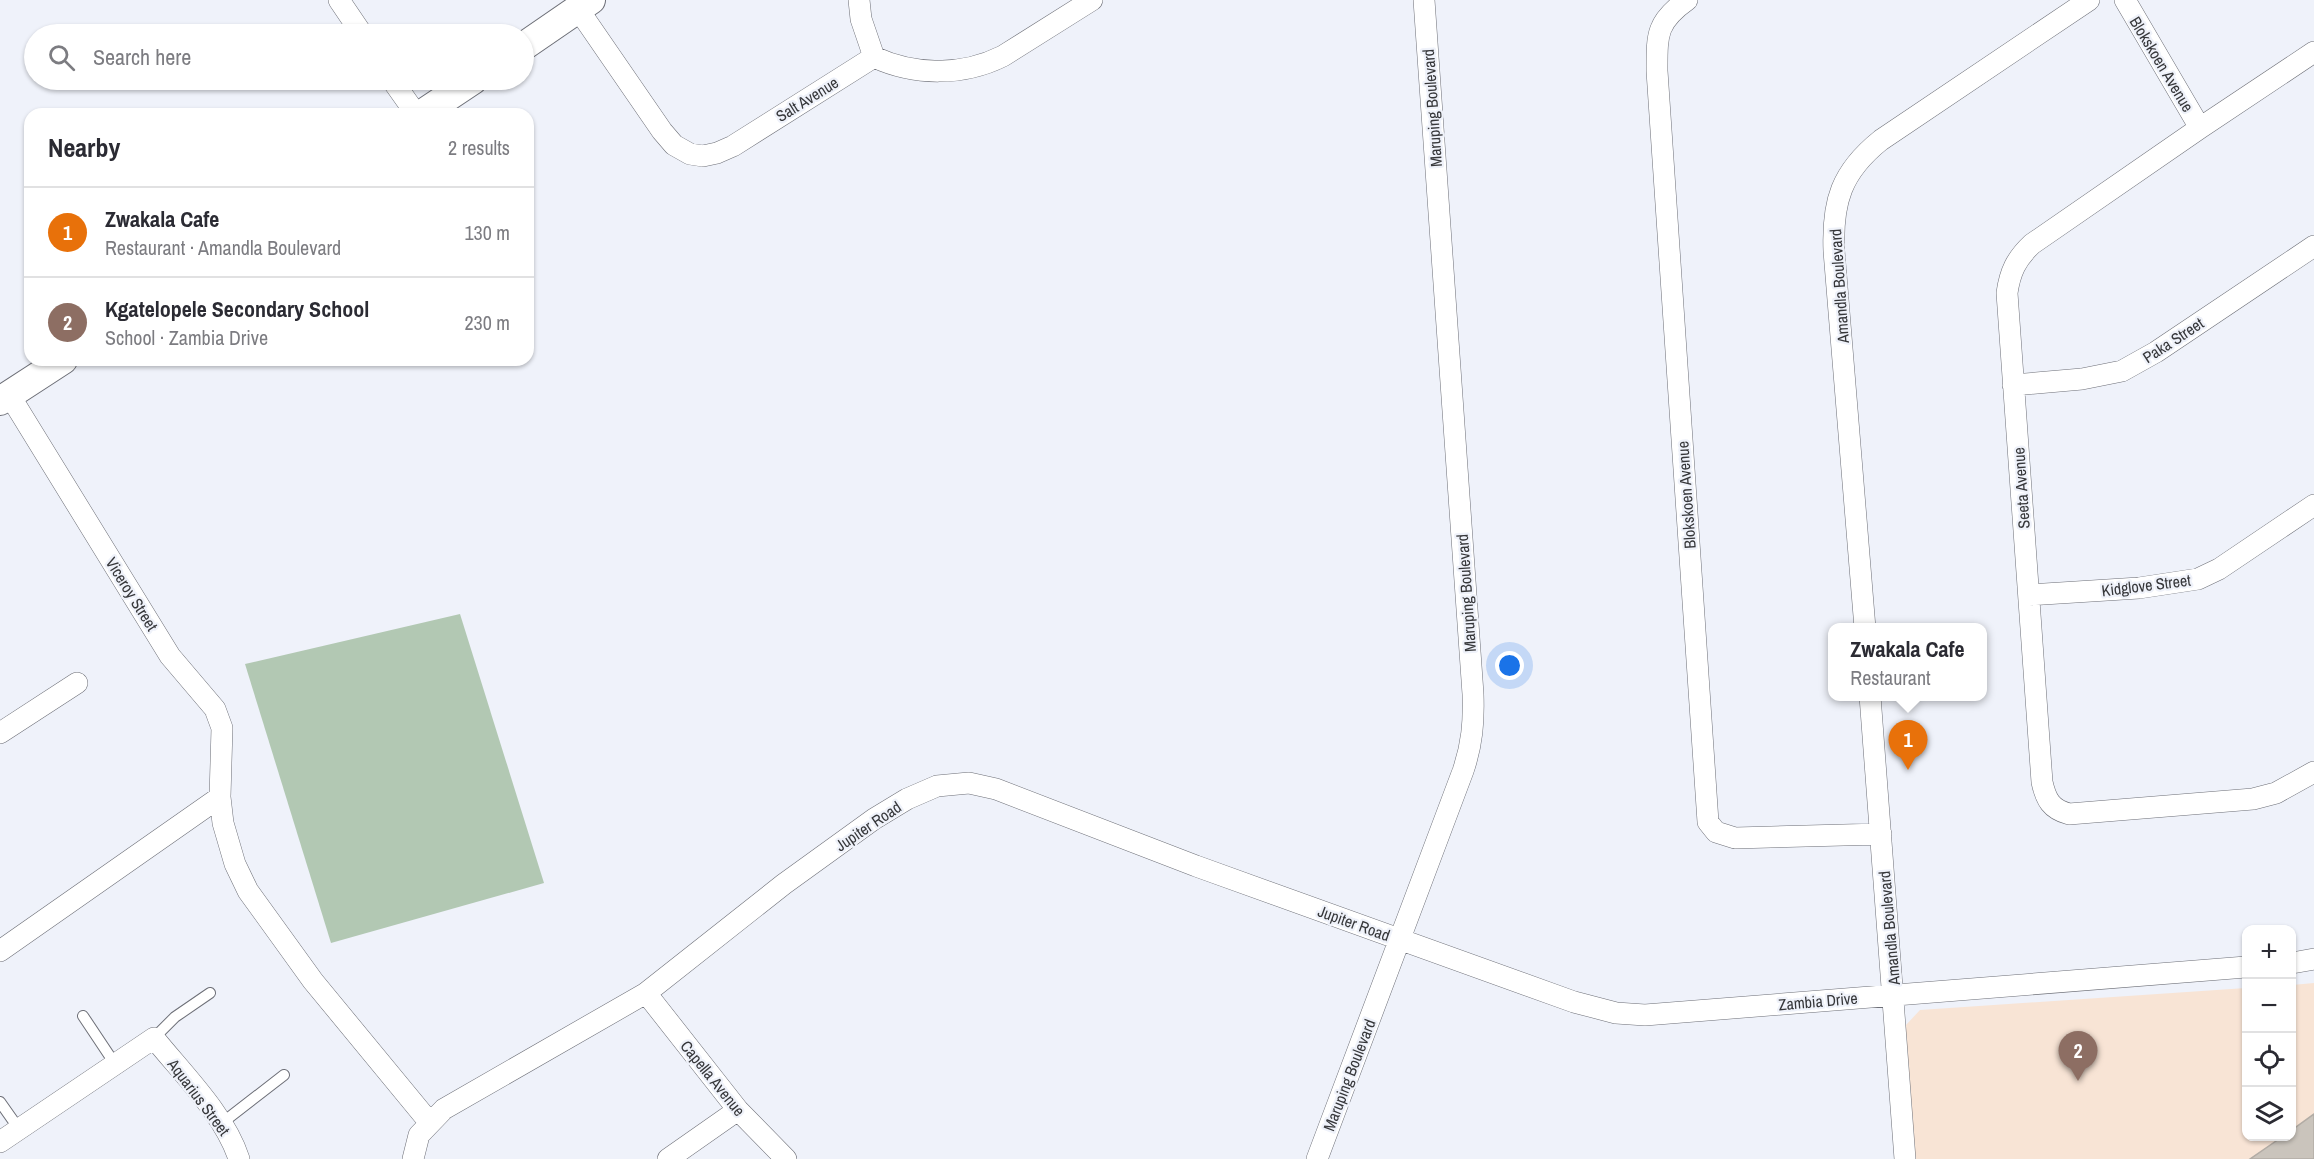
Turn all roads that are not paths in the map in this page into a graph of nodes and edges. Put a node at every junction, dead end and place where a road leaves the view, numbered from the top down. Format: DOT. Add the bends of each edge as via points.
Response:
graph roads {
  1 [pos="339,0"];
  2 [pos="859,0"];
  3 [pos="1092,0"];
  4 [pos="1424,0"];
  5 [pos="1687,0"];
  6 [pos="2090,0"];
  7 [pos="2125,0"];
  8 [pos="585,4"];
  9 [pos="355,24"];
  10 [pos="534,39"];
  11 [pos="2314,52"];
  12 [pos="874,57"];
  13 [pos="399,90"];
  14 [pos="459,90"];
  15 [pos="412,108"];
  16 [pos="431,108"];
  17 [pos="2200,128"];
  18 [pos="2314,246"];
  19 [pos="54,366"];
  20 [pos="2013,385"];
  21 [pos="5,399"];
  22 [pos="2314,506"];
  23 [pos="2029,595"];
  24 [pos="1865,623"];
  25 [pos="77,683"];
  26 [pos="1870,701"];
  27 [pos="0,733"];
  28 [pos="2314,772"];
  29 [pos="220,798"];
  30 [pos="1881,834"];
  31 [pos="1400,940"];
  32 [pos="0,951"];
  33 [pos="2314,958"];
  34 [pos="2296,962"];
  35 [pos="2242,967"];
  36 [pos="210,993"];
  37 [pos="645,993"];
  38 [pos="1894,994"];
  39 [pos="83,1016"];
  40 [pos="154,1038"];
  41 [pos="115,1064"];
  42 [pos="284,1075"];
  43 [pos="0,1102"];
  44 [pos="738,1110"];
  45 [pos="430,1123"];
  46 [pos="222,1124"];
  47 [pos="19,1129"];
  48 [pos="0,1142"];
  49 [pos="239,1159"];
  50 [pos="413,1159"];
  51 [pos="668,1159"];
  52 [pos="786,1159"];
  53 [pos="1317,1159"];
  54 [pos="1905,1159"];
  1 -- 9 [label="street"];
  2 -- 12 [label="street"];
  3 -- 12 [label="street" via="1003,56 970,68 928,71"];
  4 -- 31 [label="street, Maruping Boulevard" via="1474,724 1469,754"];
  5 -- 30 [label="street, Blokskoen Avenue" via="1665,19 1660,29 1657,71 1708,822 1716,832 1735,838"];
  6 -- 24 [label="street, Amandla Boulevard" via="1881,140 1853,165 1838,197 1834,251"];
  7 -- 17 [label="street, Blokskoen Avenue"];
  8 -- 10 [label="street"];
  8 -- 12 [label="street, Salt Avenue" via="662,131 674,145 690,154 703,156 733,146"];
  11 -- 17 [label="street, Seeta Avenue"];
  13 -- 15 [label="street"];
  14 -- 16 [label="street"];
  17 -- 20 [label="street, Seeta Avenue" via="2032,244 2016,260 2007,293"];
  18 -- 20 [label="street, Paka Street" via="2122,371"];
  19 -- 21 [label="street"];
  20 -- 23 [label="street, Seeta Avenue"];
  21 -- 29 [label="street, Viceroy Street" via="171,656 215,709 222,728"];
  22 -- 23 [label="street, Kidglove Street" via="2198,579 2139,588"];
  23 -- 28 [label="street, Seeta Avenue" via="2042,782 2050,806 2058,811 2069,814 2253,799 2276,793"];
  25 -- 27 [label="street"];
  26 -- 30 [label="street, Amandla Boulevard"];
  29 -- 32 [label="street"];
  29 -- 45 [label="street, Viceroy Street" via="228,846 248,891 313,981"];
  30 -- 38 [label="street, Amandla Boulevard"];
  31 -- 37 [label="street, Jupiter Road" via="996,789 969,783 937,786 874,819"];
  31 -- 38 [label="street, Zambia Drive" via="1574,1002 1616,1013 1645,1015"];
  31 -- 53 [label="street, Maruping Boulevard"];
  33 -- 34 [label="street"];
  35 -- 38 [label="street, Zambia Drive"];
  36 -- 40 [label="lane" via="175,1017"];
  37 -- 44 [label="street, Capella Avenue"];
  37 -- 45 [label="street, Jupiter Road" via="444,1109"];
  38 -- 54 [label="street, Amandla Boulevard"];
  39 -- 41 [label="lane"];
  40 -- 41 [label="street"];
  40 -- 46 [label="street, Aquarius Street"];
  41 -- 47 [label="street"];
  42 -- 46 [label="lane"];
  43 -- 47 [label="lane"];
  44 -- 51 [label="street"];
  44 -- 52 [label="street, Capella Avenue"];
  45 -- 50 [label="street, Jupiter Road" via="419,1135"];
  46 -- 49 [label="street, Aquarius Street"];
  47 -- 48 [label="street"];
}
